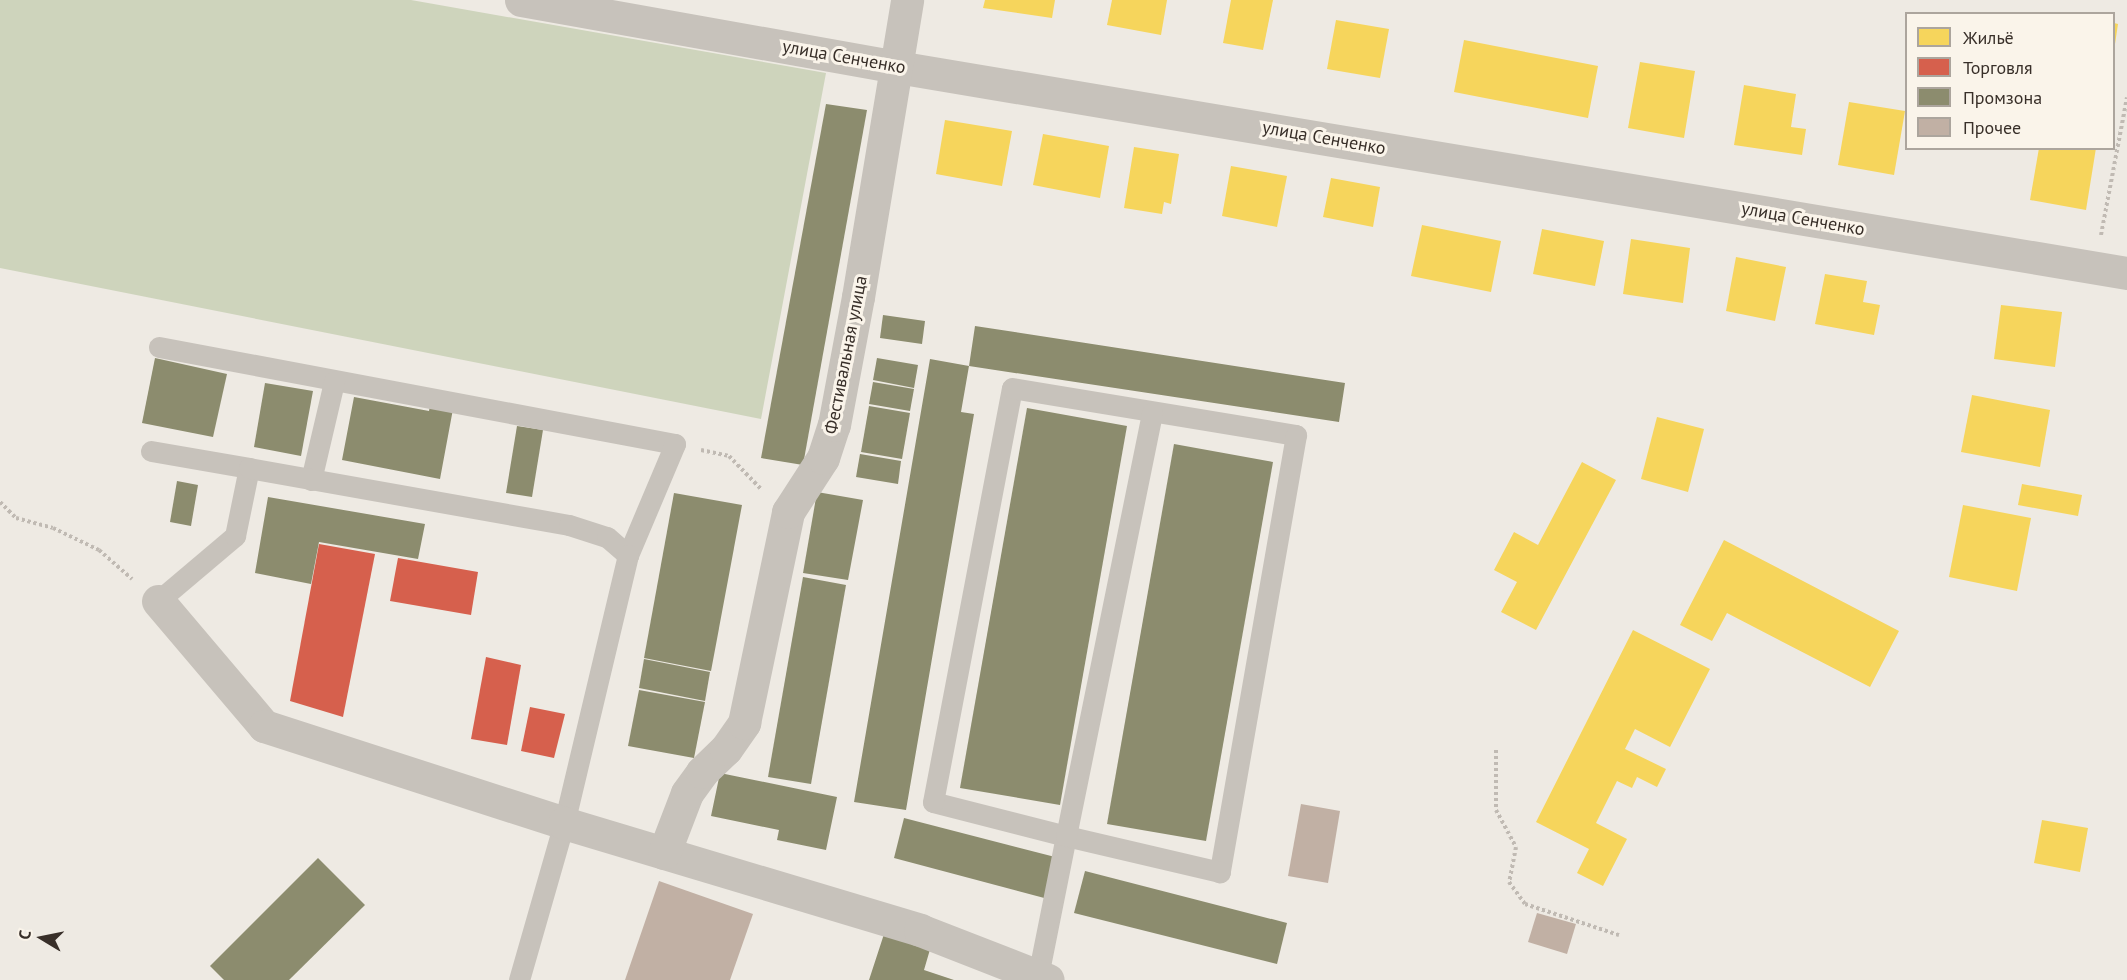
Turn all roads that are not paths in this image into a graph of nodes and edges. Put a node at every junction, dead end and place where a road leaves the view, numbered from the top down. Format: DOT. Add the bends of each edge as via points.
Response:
graph roads {
  1 [pos="521,0"];
  2 [pos="907,0"];
  3 [pos="897,67"];
  4 [pos="2127,273"];
  5 [pos="159,346"];
  6 [pos="334,382"];
  7 [pos="1152,413"];
  8 [pos="151,451"];
  9 [pos="249,468"];
  10 [pos="311,480"];
  11 [pos="628,555"];
  12 [pos="158,601"];
  13 [pos="564,823"];
  14 [pos="1066,836"];
  15 [pos="664,853"];
  16 [pos="1043,978"];
  17 [pos="519,980"];
  1 -- 3 [label="street, улица Сенченко"];
  2 -- 3 [label="street, Фестивальная улица"];
  3 -- 4 [label="street, улица Сенченко"];
  3 -- 15 [label="street, Фестивальная улица" via="834,426 823,458 788,512 744,723 687,793"];
  5 -- 6 [label="lane"];
  6 -- 10 [label="lane"];
  6 -- 11 [label="lane" via="675,444"];
  7 -- 14 [label="lane"];
  7 -- 14 [label="lane" via="1012,388 933,802"];
  7 -- 14 [label="lane" via="1296,435 1220,872"];
  8 -- 9 [label="lane"];
  9 -- 10 [label="lane"];
  9 -- 12 [label="lane" via="234,536"];
  10 -- 11 [label="lane" via="569,525 607,537"];
  11 -- 13 [label="lane"];
  12 -- 13 [label="street" via="264,726"];
  13 -- 15 [label="street"];
  13 -- 17 [label="lane"];
  14 -- 16 [label="lane"];
  15 -- 16 [label="street" via="943,939"];
}
